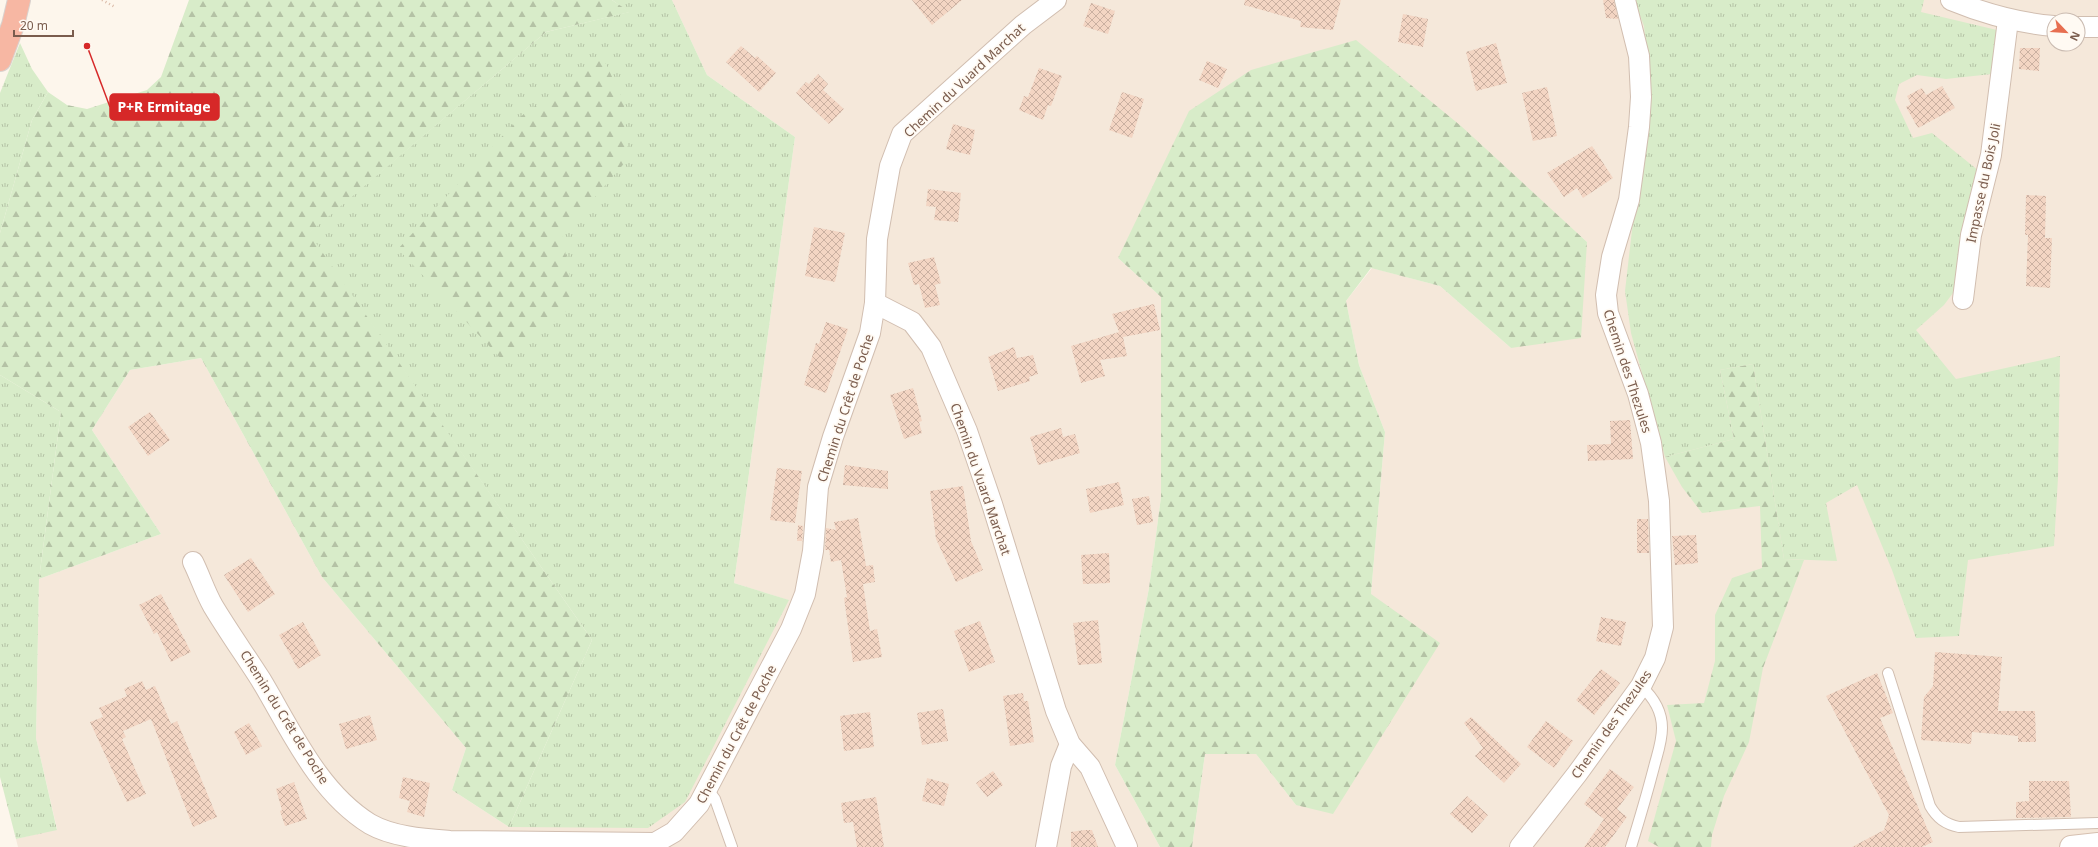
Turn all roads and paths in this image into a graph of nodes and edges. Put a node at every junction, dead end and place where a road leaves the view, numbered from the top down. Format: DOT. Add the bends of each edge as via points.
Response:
graph roads {
  1 [pos="19,0"];
  2 [pos="102,0"];
  3 [pos="1056,0"];
  4 [pos="1624,0"];
  5 [pos="1951,0"];
  6 [pos="115,7"];
  7 [pos="2008,20"];
  8 [pos="2046,25"];
  9 [pos="2086,27"];
  10 [pos="2098,27"];
  11 [pos="0,60"];
  12 [pos="1963,299"];
  13 [pos="875,304"];
  14 [pos="193,562"];
  15 [pos="1888,673"];
  16 [pos="1641,686"];
  17 [pos="1070,744"];
  18 [pos="707,788"];
  19 [pos="2098,824"];
  20 [pos="589,844"];
  21 [pos="2098,844"];
  22 [pos="732,847"];
  23 [pos="1046,847"];
  24 [pos="1127,847"];
  25 [pos="1520,847"];
  26 [pos="1631,847"];
  27 [pos="2071,847"];
  1 -- 11 [label="highway"];
  2 -- 6 [label="path"];
  3 -- 13 [label="street, Chemin du Vuard Marchat" via="1018,29 902,134 890,166 877,239"];
  4 -- 16 [label="street, Chemin des Thezules" via="1640,56 1641,96 1629,200 1612,257 1606,295 1608,313 1638,394 1651,443 1659,501 1663,627 1656,658"];
  5 -- 7 [label="street" via="1982,13"];
  7 -- 8 [label="street"];
  7 -- 12 [label="street, Impasse du Bois Joli" via="1993,147 1970,235"];
  9 -- 10 [label="street"];
  13 -- 17 [label="street, Chemin du Vuard Marchat" via="912,322 931,347 967,431 1056,711"];
  13 -- 18 [label="street, Chemin du Crêt de Poche" via="870,334 833,436 818,487 813,551 805,594 775,662"];
  14 -- 20 [label="street, Chemin du Crêt de Poche" via="213,605 311,763 331,791 351,810 371,824 391,832 419,838"];
  15 -- 19 [label="lane" via="1930,806 1945,823 1959,827"];
  16 -- 25 [label="street, Chemin des Thezules"];
  16 -- 26 [label="lane" via="1650,694 1658,710 1662,728"];
  17 -- 23 [label="street" via="1061,766"];
  17 -- 24 [label="street, Chemin du Vuard Marchat" via="1090,767"];
  18 -- 20 [label="street, Chemin du Crêt de Poche" via="699,804 686,820 674,832 655,843"];
  18 -- 22 [label="lane" via="714,799"];
  21 -- 27 [label="main road"];
}
